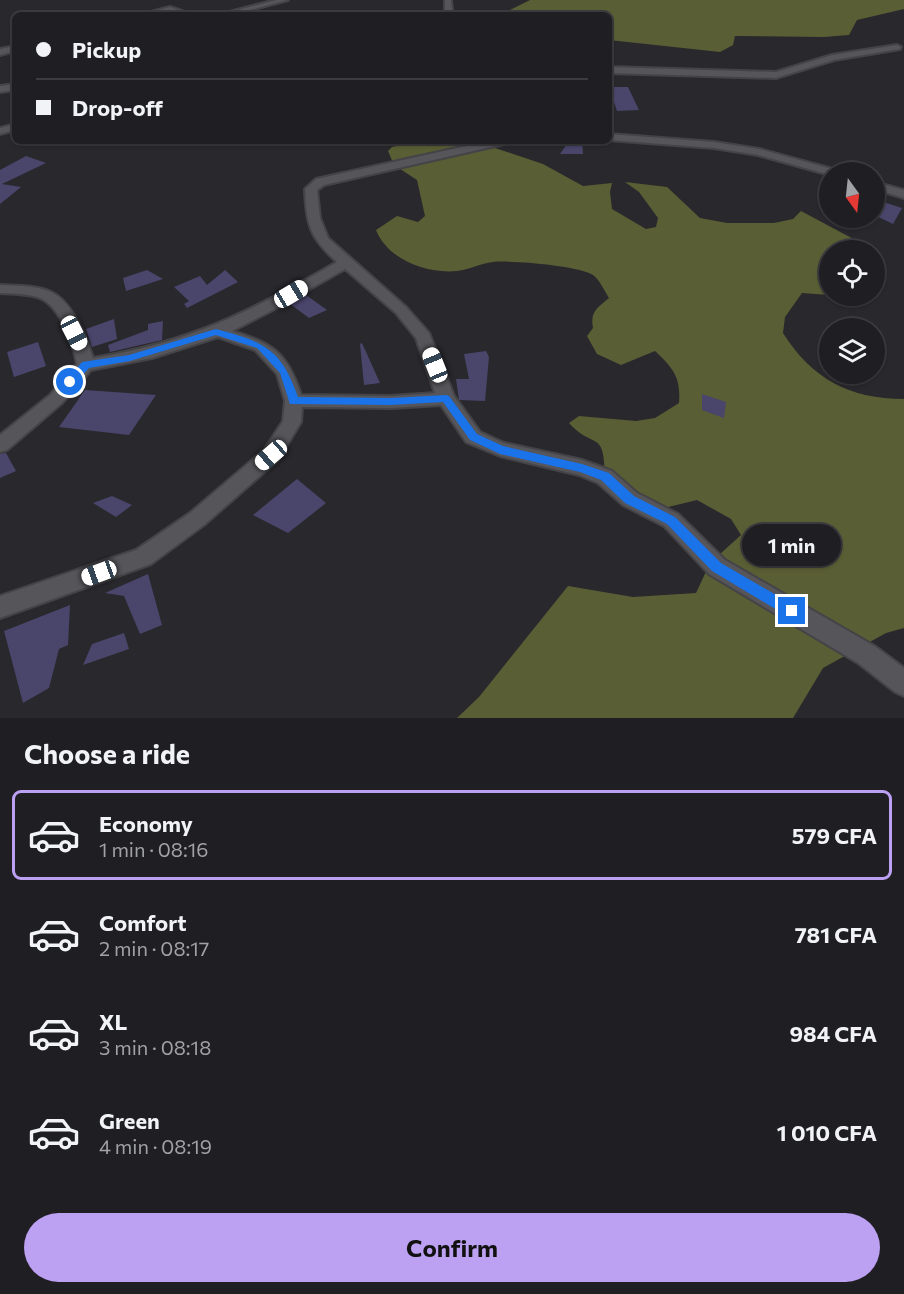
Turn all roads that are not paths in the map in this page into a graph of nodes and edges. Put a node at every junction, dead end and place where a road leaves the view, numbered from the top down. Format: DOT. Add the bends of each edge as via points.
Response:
graph roads {
  1 [pos="285,0"];
  2 [pos="157,12"];
  3 [pos="180,12"];
  4 [pos="235,12"];
  5 [pos="897,47"];
  6 [pos="612,70"];
  7 [pos="612,137"];
  8 [pos="490,144"];
  9 [pos="819,168"];
  10 [pos="885,188"];
  11 [pos="904,194"];
  12 [pos="346,261"];
  13 [pos="0,289"];
  14 [pos="216,332"];
  15 [pos="86,365"];
  16 [pos="446,398"];
  17 [pos="294,401"];
  18 [pos="0,445"];
  19 [pos="0,607"];
  20 [pos="904,684"];
  1 -- 4 [label="street"];
  2 -- 3 [label="street"];
  5 -- 6 [label="street" via="832,58 776,75"];
  7 -- 9 [label="street" via="714,145"];
  8 -- 12 [label="street" via="341,176 313,186 317,235"];
  10 -- 11 [label="street"];
  12 -- 14 [label="street"];
  12 -- 16 [label="street" via="401,310 423,337"];
  13 -- 15 [label="street" via="50,296 63,313"];
  14 -- 15 [label="street" via="130,358"];
  14 -- 17 [label="street" via="261,346 285,372"];
  15 -- 18 [label="street" via="56,399"];
  16 -- 17 [label="street"];
  16 -- 20 [label="street" via="473,437 500,449 605,477 630,499 671,520 717,567 867,655"];
  17 -- 19 [label="street" via="292,422 271,455 179,532 143,557"];
}
